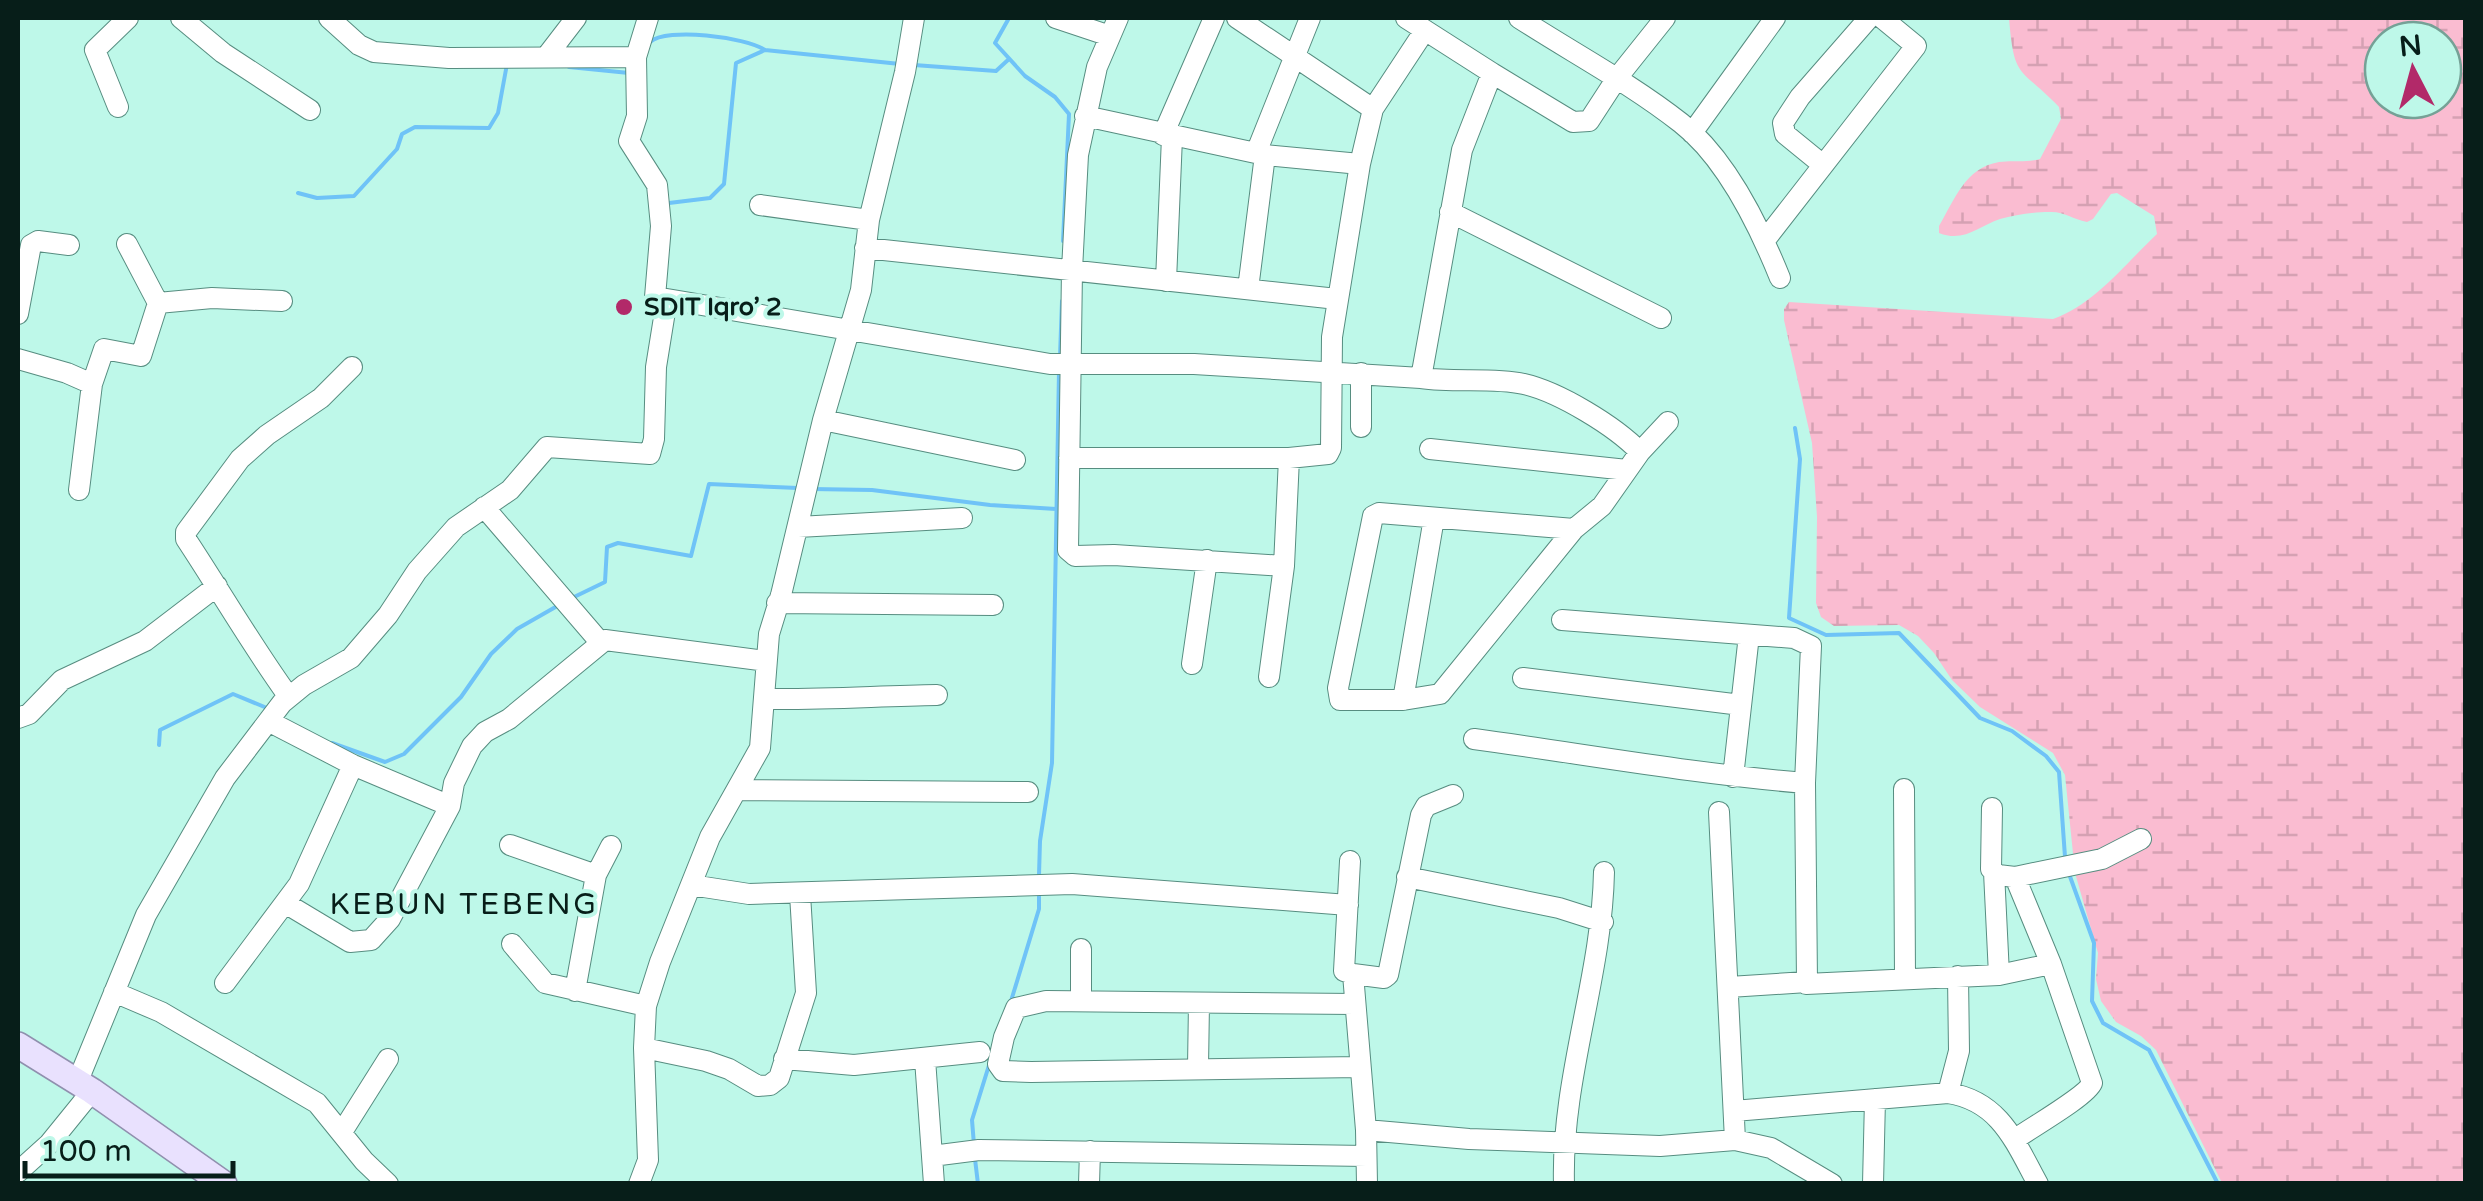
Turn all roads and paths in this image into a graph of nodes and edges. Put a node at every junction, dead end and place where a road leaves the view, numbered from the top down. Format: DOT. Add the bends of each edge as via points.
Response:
graph roads {
  1 [pos="128,18"];
  2 [pos="181,18"];
  3 [pos="329,18"];
  4 [pos="576,18"];
  5 [pos="648,18"];
  6 [pos="914,18"];
  7 [pos="1056,18"];
  8 [pos="1214,18"];
  9 [pos="1236,18"];
  10 [pos="1310,18"];
  11 [pos="1406,18"];
  12 [pos="1665,18"];
  13 [pos="1775,18"];
  14 [pos="1869,18"];
  15 [pos="1882,18"];
  16 [pos="1532,21"];
  17 [pos="1114,27"];
  18 [pos="1425,30"];
  19 [pos="1293,55"];
  20 [pos="546,57"];
  21 [pos="635,59"];
  22 [pos="1492,72"];
  23 [pos="1617,78"];
  24 [pos="118,107"];
  25 [pos="1373,109"];
  26 [pos="310,110"];
  27 [pos="1085,116"];
  28 [pos="1692,133"];
  29 [pos="1168,136"];
  30 [pos="1261,154"];
  31 [pos="1360,164"];
  32 [pos="1823,165"];
  33 [pos="760,204"];
  34 [pos="1450,212"];
  35 [pos="868,220"];
  36 [pos="1765,240"];
  37 [pos="127,244"];
  38 [pos="69,246"];
  39 [pos="865,248"];
  40 [pos="1070,270"];
  41 [pos="1780,278"];
  42 [pos="1166,281"];
  43 [pos="1248,289"];
  44 [pos="1338,299"];
  45 [pos="666,300"];
  46 [pos="282,302"];
  47 [pos="158,303"];
  48 [pos="18,314"];
  49 [pos="1661,318"];
  50 [pos="849,332"];
  51 [pos="18,359"];
  52 [pos="1063,364"];
  53 [pos="352,368"];
  54 [pos="1330,373"];
  55 [pos="1360,373"];
  56 [pos="1422,378"];
  57 [pos="92,384"];
  58 [pos="823,420"];
  59 [pos="1668,422"];
  60 [pos="1361,428"];
  61 [pos="1430,450"];
  62 [pos="1640,452"];
  63 [pos="1069,458"];
  64 [pos="1289,458"];
  65 [pos="1015,460"];
  66 [pos="1627,470"];
  67 [pos="79,490"];
  68 [pos="484,507"];
  69 [pos="962,518"];
  70 [pos="1434,518"];
  71 [pos="798,527"];
  72 [pos="1574,529"];
  73 [pos="1206,560"];
  74 [pos="1284,566"];
  75 [pos="217,586"];
  76 [pos="777,603"];
  77 [pos="993,605"];
  78 [pos="1562,620"];
  79 [pos="1749,635"];
  80 [pos="600,642"];
  81 [pos="766,661"];
  82 [pos="1192,664"];
  83 [pos="1269,676"];
  84 [pos="1524,678"];
  85 [pos="936,695"];
  86 [pos="764,699"];
  87 [pos="1403,700"];
  88 [pos="1741,705"];
  89 [pos="278,711"];
  90 [pos="18,718"];
  91 [pos="1474,739"];
  92 [pos="353,765"];
  93 [pos="1734,777"];
  94 [pos="1805,783"];
  95 [pos="1904,789"];
  96 [pos="739,790"];
  97 [pos="1028,792"];
  98 [pos="1452,795"];
  99 [pos="450,806"];
  100 [pos="1992,808"];
  101 [pos="1719,812"];
  102 [pos="2141,839"];
  103 [pos="510,846"];
  104 [pos="611,846"];
  105 [pos="1350,861"];
  106 [pos="1604,872"];
  107 [pos="1994,872"];
  108 [pos="596,875"];
  109 [pos="1407,877"];
  110 [pos="2015,878"];
  111 [pos="691,885"];
  112 [pos="800,894"];
  113 [pos="284,903"];
  114 [pos="1348,906"];
  115 [pos="1603,922"];
  116 [pos="512,944"];
  117 [pos="1081,949"];
  118 [pos="2051,964"];
  119 [pos="1352,974"];
  120 [pos="1999,975"];
  121 [pos="1958,976"];
  122 [pos="1905,978"];
  123 [pos="225,983"];
  124 [pos="1806,984"];
  125 [pos="1729,987"];
  126 [pos="575,990"];
  127 [pos="114,992"];
  128 [pos="1081,1001"];
  129 [pos="1200,1002"];
  130 [pos="1355,1004"];
  131 [pos="646,1006"];
  132 [pos="644,1048"];
  133 [pos="21,1051"];
  134 [pos="980,1052"];
  135 [pos="924,1058"];
  136 [pos="388,1059"];
  137 [pos="784,1059"];
  138 [pos="1198,1067"];
  139 [pos="1360,1067"];
  140 [pos="84,1087"];
  141 [pos="1948,1093"];
  142 [pos="1875,1099"];
  143 [pos="1734,1111"];
  144 [pos="1366,1130"];
  145 [pos="342,1132"];
  146 [pos="1562,1140"];
  147 [pos="1735,1140"];
  148 [pos="2014,1140"];
  149 [pos="1090,1151"];
  150 [pos="932,1156"];
  151 [pos="1366,1156"];
  152 [pos="18,1172"];
  153 [pos="224,1184"];
  154 [pos="388,1184"];
  155 [pos="639,1184"];
  156 [pos="934,1184"];
  157 [pos="1089,1184"];
  158 [pos="1367,1184"];
  159 [pos="1564,1184"];
  160 [pos="1832,1184"];
  161 [pos="1873,1184"];
  162 [pos="2038,1184"];
  1 -- 24 [label="street" via="96,50"];
  2 -- 26 [label="street"];
  3 -- 20 [label="street" via="374,52"];
  4 -- 20 [label="street"];
  5 -- 21 [label="street"];
  6 -- 35 [label="street"];
  7 -- 17 [label="street"];
  8 -- 29 [label="street"];
  9 -- 19 [label="street"];
  10 -- 19 [label="street"];
  11 -- 18 [label="street"];
  12 -- 23 [label="street"];
  13 -- 28 [label="street"];
  14 -- 32 [label="street" via="1783,122 1785,134"];
  15 -- 32 [label="street" via="1916,46"];
  16 -- 23 [label="street"];
  17 -- 27 [label="street"];
  18 -- 22 [label="street"];
  18 -- 25 [label="street"];
  19 -- 25 [label="street"];
  19 -- 30 [label="street"];
  20 -- 21 [label="street"];
  21 -- 45 [label="street" via="636,116 629,141 657,185 654,298"];
  22 -- 23 [label="street" via="1583,124"];
  22 -- 34 [label="street" via="1462,150"];
  23 -- 28 [label="street"];
  25 -- 31 [label="street"];
  27 -- 29 [label="street"];
  27 -- 40 [label="street"];
  28 -- 36 [label="street"];
  29 -- 30 [label="street"];
  29 -- 42 [label="street"];
  30 -- 31 [label="street"];
  30 -- 43 [label="street"];
  31 -- 44 [label="street"];
  32 -- 36 [label="street"];
  33 -- 35 [label="street"];
  34 -- 49 [label="street"];
  34 -- 56 [label="street"];
  35 -- 39 [label="street"];
  36 -- 41 [label="street"];
  37 -- 47 [label="street"];
  38 -- 48 [label="street" via="38,240 31,245"];
  39 -- 40 [label="street"];
  39 -- 50 [label="street"];
  40 -- 42 [label="street"];
  40 -- 52 [label="street"];
  42 -- 43 [label="street"];
  43 -- 44 [label="street"];
  44 -- 54 [label="street"];
  45 -- 50 [label="street"];
  45 -- 68 [label="street" via="650,454 547,448 510,490"];
  46 -- 47 [label="street"];
  47 -- 57 [label="street" via="141,356 104,350"];
  50 -- 52 [label="street"];
  50 -- 58 [label="street"];
  51 -- 57 [label="street"];
  52 -- 54 [label="street"];
  52 -- 63 [label="street"];
  53 -- 75 [label="street" via="240,459 192,521 186,539"];
  54 -- 55 [label="street"];
  54 -- 64 [label="street" via="1331,448 1318,458"];
  55 -- 56 [label="street"];
  55 -- 60 [label="street"];
  56 -- 62 [label="street" via="1544,390"];
  57 -- 67 [label="street"];
  58 -- 65 [label="street"];
  58 -- 71 [label="street"];
  59 -- 62 [label="street"];
  61 -- 66 [label="street"];
  62 -- 66 [label="street"];
  63 -- 64 [label="street"];
  63 -- 73 [label="street" via="1072,554"];
  64 -- 74 [label="street"];
  66 -- 72 [label="street" via="1602,506"];
  68 -- 80 [label="street"];
  68 -- 89 [label="street" via="446,538 351,658"];
  69 -- 71 [label="street"];
  70 -- 72 [label="street"];
  70 -- 87 [label="street"];
  70 -- 87 [label="street" via="1378,513 1371,520 1337,695"];
  71 -- 76 [label="street"];
  72 -- 87 [label="street" via="1440,694"];
  73 -- 74 [label="street"];
  73 -- 82 [label="street"];
  74 -- 83 [label="street"];
  75 -- 89 [label="street" via="251,644"];
  75 -- 90 [label="street" via="145,641 62,680"];
  76 -- 77 [label="street"];
  76 -- 81 [label="street"];
  78 -- 79 [label="street"];
  79 -- 88 [label="street"];
  79 -- 94 [label="street" via="1794,638 1810,646"];
  80 -- 81 [label="street"];
  80 -- 99 [label="street" via="472,746"];
  81 -- 86 [label="street"];
  84 -- 88 [label="street"];
  85 -- 86 [label="street"];
  86 -- 96 [label="street" via="760,748"];
  88 -- 93 [label="street"];
  89 -- 92 [label="street"];
  89 -- 127 [label="street" via="208,805 146,915"];
  91 -- 93 [label="street"];
  92 -- 99 [label="street"];
  92 -- 113 [label="street"];
  93 -- 94 [label="street"];
  94 -- 124 [label="street"];
  95 -- 122 [label="street"];
  96 -- 97 [label="street"];
  96 -- 111 [label="street"];
  98 -- 109 [label="street" via="1426,806"];
  99 -- 113 [label="street" via="390,919 371,940 350,942"];
  100 -- 107 [label="street"];
  101 -- 125 [label="street"];
  102 -- 110 [label="street" via="2102,859"];
  103 -- 108 [label="street"];
  104 -- 108 [label="street"];
  105 -- 114 [label="street"];
  106 -- 115 [label="street"];
  107 -- 110 [label="street"];
  107 -- 120 [label="street"];
  108 -- 126 [label="street"];
  109 -- 115 [label="street"];
  109 -- 119 [label="street" via="1388,975"];
  110 -- 118 [label="street"];
  111 -- 112 [label="street"];
  111 -- 131 [label="street"];
  112 -- 114 [label="street" via="1038,884"];
  112 -- 137 [label="street" via="806,992"];
  113 -- 123 [label="street"];
  114 -- 119 [label="street" via="1344,971"];
  115 -- 146 [label="street"];
  116 -- 126 [label="street" via="540,980"];
  117 -- 128 [label="street"];
  118 -- 120 [label="street"];
  118 -- 148 [label="street" via="2092,1087"];
  119 -- 130 [label="street"];
  120 -- 121 [label="street"];
  121 -- 122 [label="street"];
  121 -- 141 [label="street" via="1959,1051"];
  122 -- 124 [label="street"];
  124 -- 125 [label="street"];
  125 -- 143 [label="street"];
  126 -- 131 [label="street"];
  127 -- 140 [label="street"];
  127 -- 145 [label="street" via="280,1079 326,1110"];
  128 -- 129 [label="street"];
  128 -- 138 [label="street" via="1016,1008 999,1068"];
  129 -- 130 [label="street"];
  129 -- 138 [label="street"];
  130 -- 139 [label="street"];
  131 -- 132 [label="street"];
  132 -- 137 [label="street" via="706,1061 764,1086 779,1078"];
  132 -- 155 [label="street" via="648,1160"];
  133 -- 140 [label="main road"];
  134 -- 135 [label="street"];
  135 -- 137 [label="street" via="854,1065"];
  135 -- 150 [label="street"];
  136 -- 145 [label="street"];
  138 -- 139 [label="street"];
  139 -- 144 [label="street"];
  140 -- 152 [label="street" via="49,1144"];
  140 -- 153 [label="main road"];
  141 -- 142 [label="street"];
  141 -- 148 [label="street" via="1988,1107"];
  142 -- 143 [label="street"];
  142 -- 161 [label="street"];
  143 -- 147 [label="street"];
  144 -- 146 [label="street"];
  144 -- 151 [label="street"];
  145 -- 154 [label="street"];
  146 -- 147 [label="street" via="1660,1146"];
  146 -- 159 [label="street"];
  147 -- 160 [label="street" via="1772,1148"];
  148 -- 162 [label="street"];
  149 -- 150 [label="street"];
  149 -- 151 [label="street"];
  149 -- 157 [label="street"];
  150 -- 156 [label="street"];
  151 -- 158 [label="street"];
}
